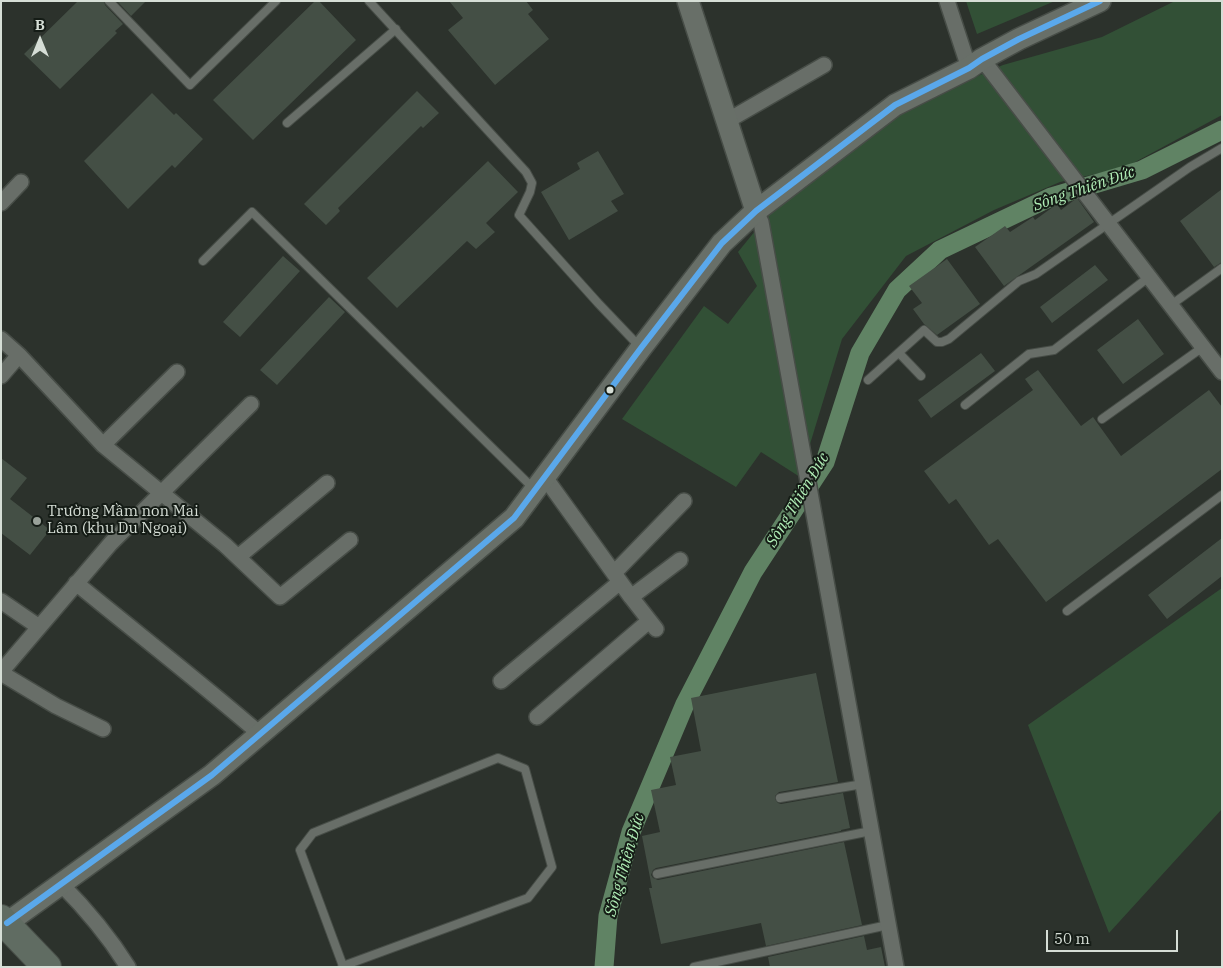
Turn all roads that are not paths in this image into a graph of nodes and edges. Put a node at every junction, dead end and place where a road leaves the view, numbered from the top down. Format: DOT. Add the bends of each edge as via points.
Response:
graph roads {
  1 [pos="109,1"];
  2 [pos="276,1"];
  3 [pos="369,1"];
  4 [pos="688,1"];
  5 [pos="947,1"];
  6 [pos="1100,1"];
  7 [pos="396,29"];
  8 [pos="975,63"];
  9 [pos="824,65"];
  10 [pos="727,120"];
  11 [pos="287,123"];
  12 [pos="1222,148"];
  13 [pos="21,182"];
  14 [pos="1,203"];
  15 [pos="756,211"];
  16 [pos="1108,223"];
  17 [pos="203,261"];
  18 [pos="1222,268"];
  19 [pos="1149,277"];
  20 [pos="1171,305"];
  21 [pos="1,339"];
  22 [pos="1203,347"];
  23 [pos="641,348"];
  24 [pos="899,353"];
  25 [pos="19,356"];
  26 [pos="177,372"];
  27 [pos="1222,372"];
  28 [pos="1,376"];
  29 [pos="921,376"];
  30 [pos="868,380"];
  31 [pos="252,404"];
  32 [pos="965,405"];
  33 [pos="1102,419"];
  34 [pos="103,445"];
  35 [pos="327,483"];
  36 [pos="540,483"];
  37 [pos="160,494"];
  38 [pos="1222,495"];
  39 [pos="684,501"];
  40 [pos="350,540"];
  41 [pos="238,557"];
  42 [pos="680,560"];
  43 [pos="617,577"];
  44 [pos="76,583"];
  45 [pos="631,597"];
  46 [pos="1,601"];
  47 [pos="1067,611"];
  48 [pos="39,627"];
  49 [pos="1,672"];
  50 [pos="501,681"];
  51 [pos="537,717"];
  52 [pos="104,729"];
  53 [pos="260,734"];
  54 [pos="863,784"];
  55 [pos="780,798"];
  56 [pos="871,831"];
  57 [pos="657,874"];
  58 [pos="61,884"];
  59 [pos="4,921"];
  60 [pos="888,925"];
  61 [pos="47,967"];
  62 [pos="128,967"];
  63 [pos="342,967"];
  64 [pos="694,967"];
  65 [pos="896,967"];
  1 -- 2 [label="lane" via="190,85"];
  3 -- 7 [label="lane"];
  4 -- 10 [label="main road"];
  5 -- 8 [label="street"];
  6 -- 8 [label="main road"];
  7 -- 11 [label="lane"];
  7 -- 23 [label="lane" via="526,172 532,183 518,215"];
  8 -- 15 [label="main road" via="895,105"];
  8 -- 16 [label="street" via="1066,168"];
  9 -- 10 [label="street"];
  10 -- 15 [label="main road"];
  12 -- 16 [label="lane"];
  13 -- 14 [label="street"];
  15 -- 23 [label="main road" via="722,243"];
  15 -- 54 [label="street" via="761,222"];
  16 -- 19 [label="street"];
  16 -- 24 [label="lane" via="1036,274 1019,281 949,339 937,342 924,330"];
  17 -- 36 [label="lane" via="252,212"];
  18 -- 20 [label="lane"];
  19 -- 20 [label="street"];
  19 -- 32 [label="lane" via="1054,350 1029,354"];
  20 -- 22 [label="street"];
  21 -- 25 [label="street"];
  22 -- 27 [label="street"];
  22 -- 33 [label="lane"];
  23 -- 36 [label="main road"];
  24 -- 29 [label="lane"];
  24 -- 30 [label="lane"];
  25 -- 28 [label="street"];
  25 -- 34 [label="street"];
  26 -- 34 [label="street"];
  31 -- 37 [label="street"];
  34 -- 37 [label="street"];
  35 -- 41 [label="street"];
  36 -- 43 [label="street"];
  36 -- 53 [label="main road" via="514,518"];
  37 -- 41 [label="street"];
  37 -- 44 [label="street"];
  38 -- 47 [label="lane"];
  39 -- 43 [label="street"];
  40 -- 41 [label="street" via="280,597"];
  42 -- 45 [label="street"];
  43 -- 45 [label="street"];
  43 -- 50 [label="street"];
  44 -- 48 [label="street"];
  44 -- 53 [label="street"];
  45 -- 51 [label="street" via="652,625"];
  46 -- 48 [label="street"];
  48 -- 49 [label="street"];
  49 -- 52 [label="street" via="56,706"];
  53 -- 58 [label="main road" via="212,775"];
  54 -- 55 [label="lane"];
  54 -- 56 [label="street"];
  56 -- 57 [label="lane"];
  56 -- 60 [label="street"];
  58 -- 59 [label="main road"];
  58 -- 62 [label="street" via="88,911"];
  59 -- 61 [label="highway"];
  60 -- 64 [label="lane"];
  60 -- 65 [label="street"];
  63 -- 63 [label="lane" via="528,898 552,867 525,769 498,758 313,833 300,850"];
}
